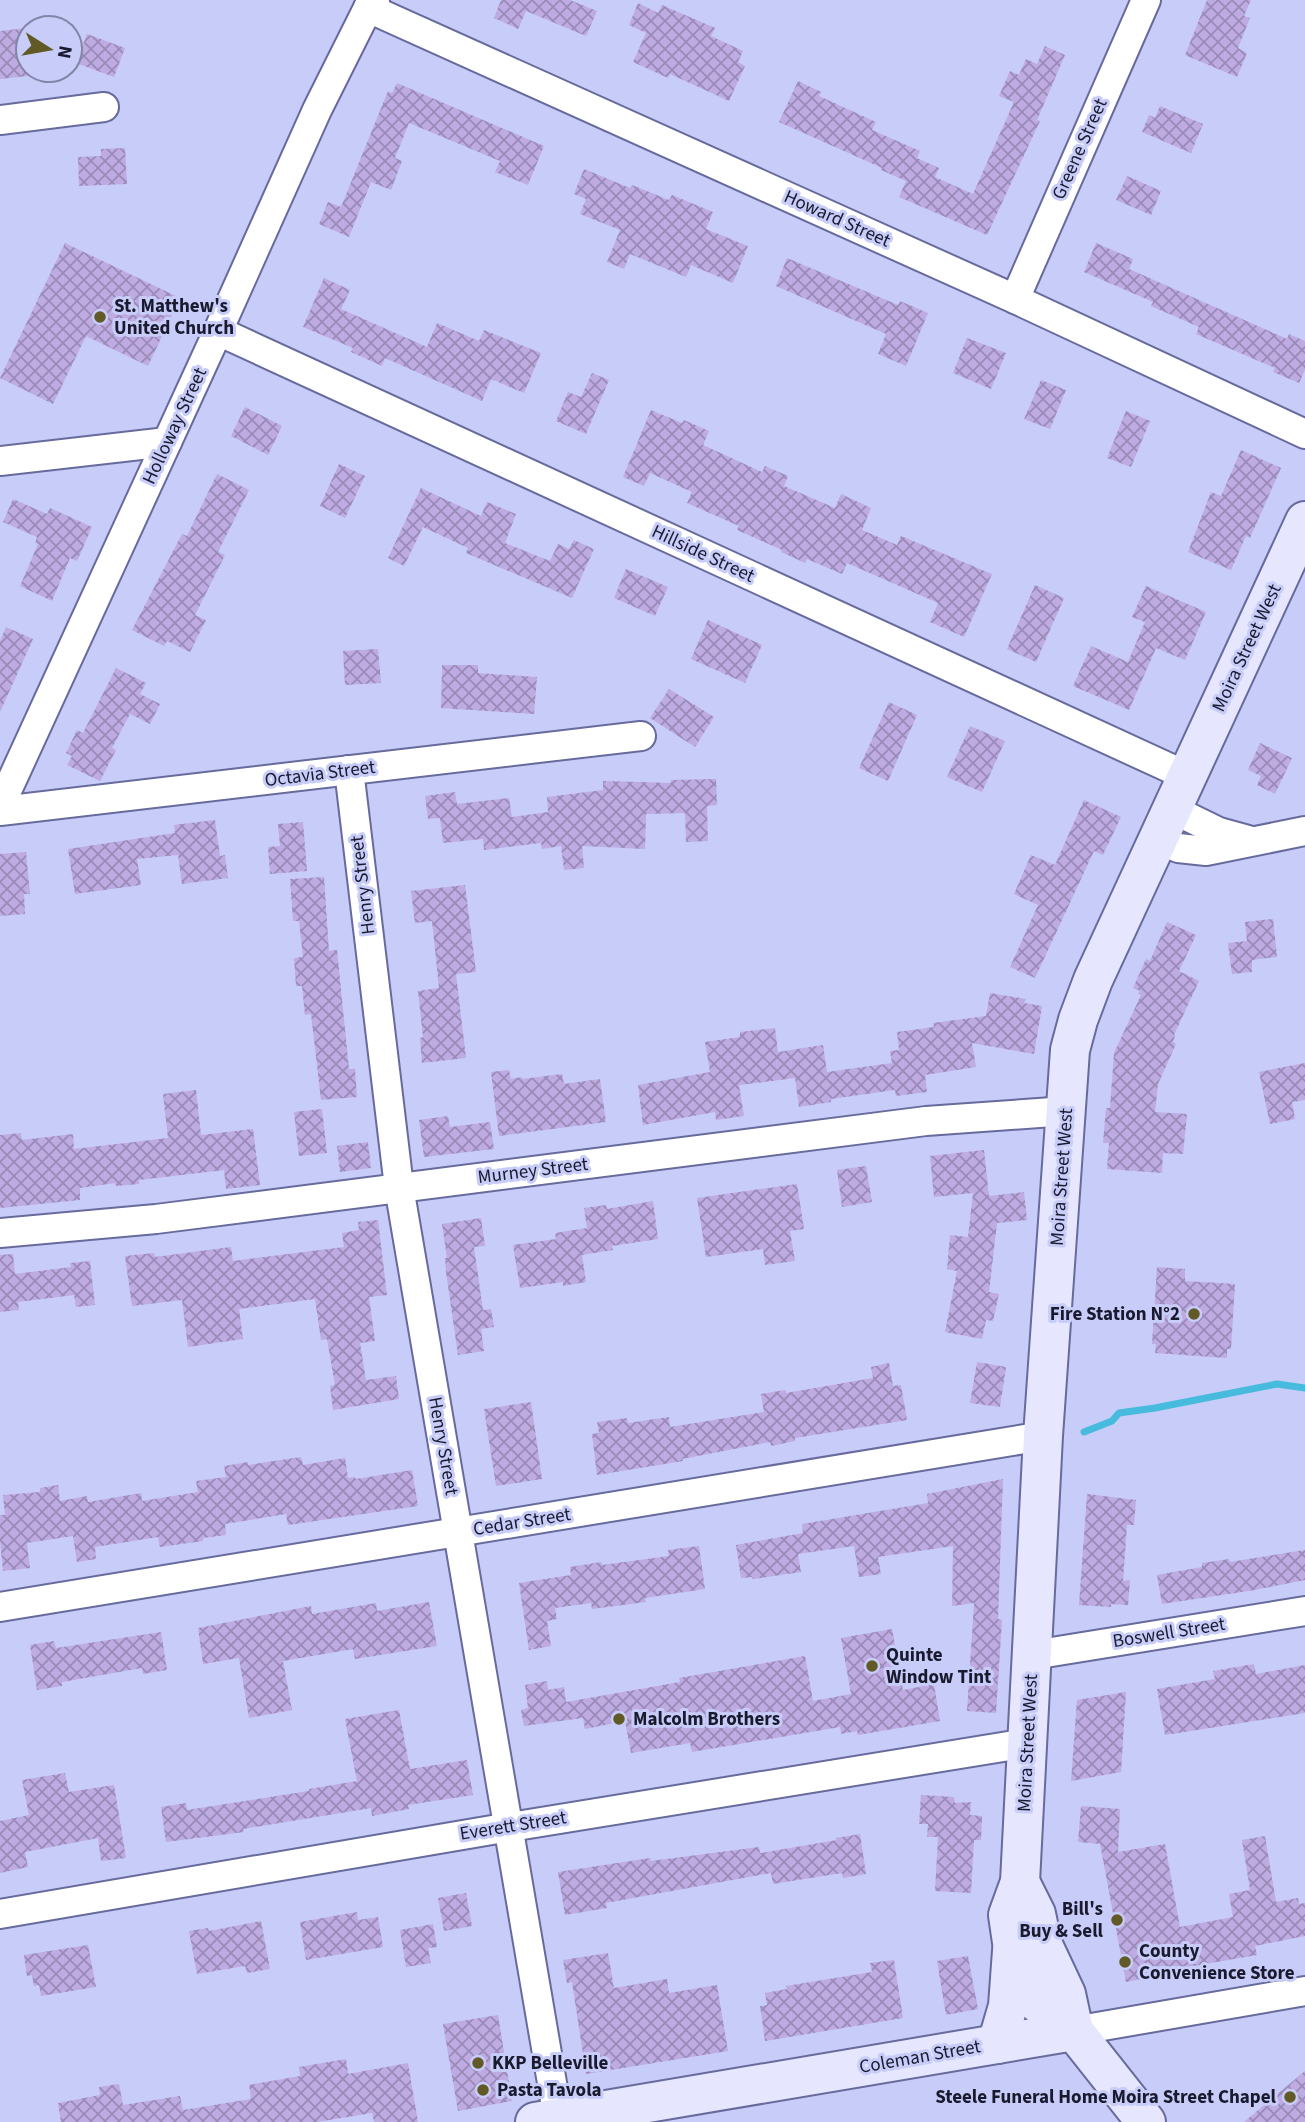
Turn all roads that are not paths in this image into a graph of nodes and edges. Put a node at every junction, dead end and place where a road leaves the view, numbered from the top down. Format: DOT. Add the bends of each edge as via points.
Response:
graph roads {
  1 [pos="1146,0"];
  2 [pos="371,4"];
  3 [pos="104,107"];
  4 [pos="0,120"];
  5 [pos="1015,299"];
  6 [pos="218,331"];
  7 [pos="1305,433"];
  8 [pos="167,442"];
  9 [pos="0,461"];
  10 [pos="1305,522"];
  11 [pos="641,736"];
  12 [pos="349,771"];
  13 [pos="0,808"];
  14 [pos="1172,808"];
  15 [pos="1305,831"];
  16 [pos="1067,1111"];
  17 [pos="399,1187"];
  18 [pos="0,1233"];
  19 [pos="1043,1436"];
  20 [pos="458,1532"];
  21 [pos="0,1607"];
  22 [pos="1305,1611"];
  23 [pos="1033,1655"];
  24 [pos="1027,1743"];
  25 [pos="508,1827"];
  26 [pos="1020,1882"];
  27 [pos="0,1914"];
  28 [pos="1013,1949"];
  29 [pos="1305,1991"];
  30 [pos="1074,2031"];
  31 [pos="997,2044"];
  32 [pos="546,2120"];
  33 [pos="1146,2122"];
  1 -- 5 [label="street, Greene Street"];
  2 -- 5 [label="street, Howard Street"];
  2 -- 6 [label="street, Holloway Street" via="317,110"];
  3 -- 4 [label="street"];
  5 -- 7 [label="street, Howard Street"];
  6 -- 8 [label="street, Holloway Street"];
  6 -- 14 [label="street, Hillside Street"];
  8 -- 9 [label="street"];
  8 -- 13 [label="street, Holloway Street"];
  10 -- 14 [label="main road, Moira Street West"];
  11 -- 12 [label="street, Octavia Street"];
  12 -- 13 [label="street, Octavia Street"];
  12 -- 17 [label="street, Henry Street"];
  14 -- 15 [label="street, Hillside Street" via="1250,841"];
  14 -- 16 [label="main road, Moira Street West" via="1077,1020 1070,1050"];
  16 -- 17 [label="street, Murney Street" via="926,1121"];
  16 -- 19 [label="main road, Moira Street West"];
  17 -- 18 [label="street, Murney Street" via="156,1219"];
  17 -- 20 [label="street, Henry Street"];
  19 -- 20 [label="street, Cedar Street"];
  19 -- 23 [label="main road, Moira Street West"];
  20 -- 21 [label="street, Cedar Street"];
  20 -- 25 [label="street, Henry Street"];
  22 -- 23 [label="street, Boswell Street"];
  23 -- 24 [label="main road, Moira Street West"];
  24 -- 25 [label="street, Everett Street"];
  24 -- 26 [label="main road, Moira Street West"];
  25 -- 27 [label="street, Everett Street"];
  25 -- 32 [label="street, Henry Street"];
  26 -- 28 [label="main road, Moira Street West" via="1008,1915"];
  26 -- 30 [label="main road, Moira Street West" via="1066,1994"];
  28 -- 30 [label="main road, Moira Street West" via="1035,2001"];
  28 -- 31 [label="main road" via="1008,2007"];
  29 -- 30 [label="street, Coleman Street"];
  30 -- 31 [label="main road, Coleman Street"];
  30 -- 33 [label="main road, Moira Street West"];
  31 -- 32 [label="main road, Coleman Street"];
}
